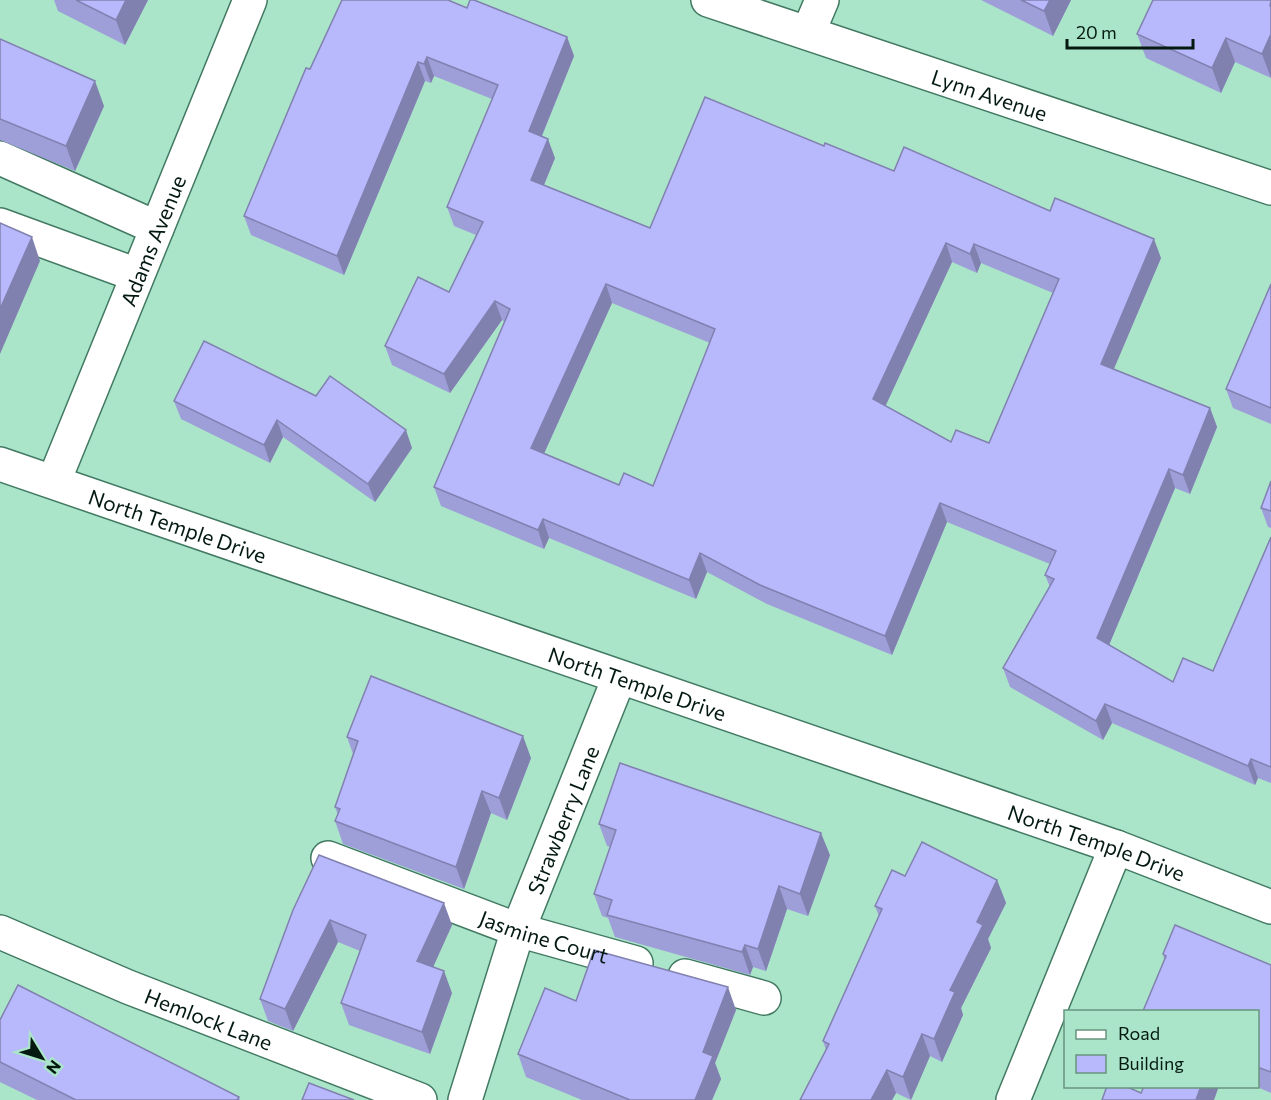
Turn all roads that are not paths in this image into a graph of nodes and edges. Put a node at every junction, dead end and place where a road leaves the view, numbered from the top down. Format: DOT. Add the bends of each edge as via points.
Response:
graph roads {
  1 [pos="250,0"];
  2 [pos="708,0"];
  3 [pos="822,0"];
  4 [pos="808,33"];
  5 [pos="0,158"];
  6 [pos="1271,188"];
  7 [pos="0,225"];
  8 [pos="157,228"];
  9 [pos="137,275"];
  10 [pos="0,464"];
  11 [pos="54,481"];
  12 [pos="619,678"];
  13 [pos="1116,847"];
  14 [pos="328,858"];
  15 [pos="1271,907"];
  16 [pos="518,930"];
  17 [pos="0,932"];
  18 [pos="764,998"];
  19 [pos="420,1100"];
  20 [pos="465,1100"];
  21 [pos="1013,1100"];
  1 -- 8 [label="street, Adams Avenue"];
  2 -- 4 [label="street, Lynn Avenue"];
  3 -- 4 [label="street"];
  4 -- 6 [label="street, Lynn Avenue"];
  5 -- 8 [label="street"];
  7 -- 9 [label="street"];
  8 -- 9 [label="street, Adams Avenue"];
  9 -- 11 [label="street, Adams Avenue"];
  10 -- 11 [label="street, North Temple Drive"];
  11 -- 12 [label="street, North Temple Drive"];
  12 -- 13 [label="street, North Temple Drive"];
  12 -- 16 [label="street, Strawberry Lane"];
  13 -- 15 [label="street, North Temple Drive"];
  13 -- 21 [label="street"];
  14 -- 16 [label="street, Jasmine Court"];
  16 -- 18 [label="street, Jasmine Court"];
  16 -- 20 [label="street, Strawberry Lane"];
  17 -- 19 [label="street, Hemlock Lane" via="128,987"];
}
